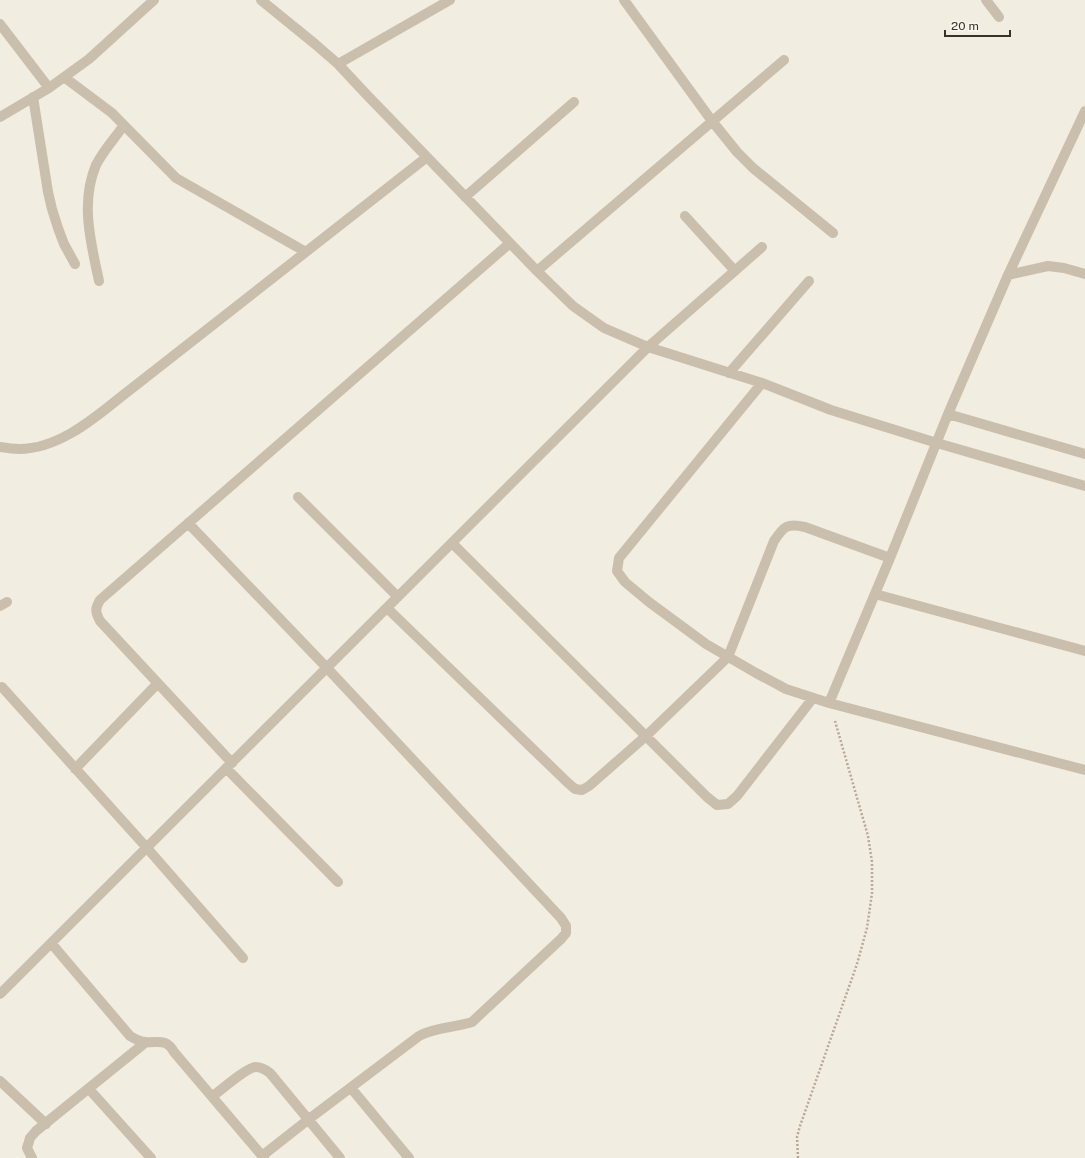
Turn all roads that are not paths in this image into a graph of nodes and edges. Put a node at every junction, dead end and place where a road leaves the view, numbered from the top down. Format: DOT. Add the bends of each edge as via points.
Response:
graph roads {
  1 [pos="154,0"];
  2 [pos="261,0"];
  3 [pos="450,0"];
  4 [pos="624,0"];
  5 [pos="986,0"];
  6 [pos="999,17"];
  7 [pos="0,24"];
  8 [pos="784,60"];
  9 [pos="338,64"];
  10 [pos="64,77"];
  11 [pos="49,88"];
  12 [pos="33,97"];
  13 [pos="574,102"];
  14 [pos="1085,111"];
  15 [pos="0,117"];
  16 [pos="712,121"];
  17 [pos="124,125"];
  18 [pos="426,157"];
  19 [pos="465,197"];
  20 [pos="685,216"];
  21 [pos="833,233"];
  22 [pos="510,243"];
  23 [pos="762,247"];
  24 [pos="306,252"];
  25 [pos="75,264"];
  26 [pos="537,271"];
  27 [pos="736,271"];
  28 [pos="1085,274"];
  29 [pos="1008,275"];
  30 [pos="99,281"];
  31 [pos="809,281"];
  32 [pos="648,348"];
  33 [pos="729,373"];
  34 [pos="762,383"];
  35 [pos="948,414"];
  36 [pos="937,443"];
  37 [pos="0,447"];
  38 [pos="1085,454"];
  39 [pos="1085,486"];
  40 [pos="298,497"];
  41 [pos="188,523"];
  42 [pos="452,543"];
  43 [pos="890,558"];
  44 [pos="875,594"];
  45 [pos="398,597"];
  46 [pos="387,608"];
  47 [pos="1085,651"];
  48 [pos="728,657"];
  49 [pos="327,668"];
  50 [pos="158,683"];
  51 [pos="2,687"];
  52 [pos="814,698"];
  53 [pos="829,703"];
  54 [pos="646,736"];
  55 [pos="229,766"];
  56 [pos="75,769"];
  57 [pos="1085,770"];
  58 [pos="147,848"];
  59 [pos="338,882"];
  60 [pos="51,943"];
  61 [pos="243,958"];
  62 [pos="0,994"];
  63 [pos="146,1042"];
  64 [pos="0,1081"];
  65 [pos="351,1088"];
  66 [pos="89,1089"];
  67 [pos="212,1097"];
  68 [pos="308,1119"];
  69 [pos="46,1124"];
  70 [pos="263,1157"];
  71 [pos="32,1158"];
  72 [pos="151,1158"];
  73 [pos="340,1158"];
  74 [pos="409,1158"];
  1 -- 10 [label="street" via="89,59"];
  2 -- 9 [label="street"];
  3 -- 9 [label="street"];
  4 -- 16 [label="street"];
  5 -- 6 [label="street"];
  7 -- 11 [label="street"];
  8 -- 16 [label="street"];
  9 -- 18 [label="street"];
  10 -- 11 [label="street"];
  10 -- 17 [label="street"];
  11 -- 12 [label="street"];
  12 -- 15 [label="street"];
  12 -- 25 [label="street" via="52,209 64,244"];
  13 -- 19 [label="street"];
  14 -- 29 [label="street"];
  16 -- 21 [label="street" via="753,168"];
  16 -- 26 [label="street"];
  17 -- 24 [label="street" via="176,178"];
  17 -- 30 [label="street" via="96,165 90,184 89,233"];
  18 -- 19 [label="street"];
  18 -- 24 [label="street"];
  19 -- 22 [label="street"];
  20 -- 27 [label="street"];
  22 -- 26 [label="street"];
  22 -- 41 [label="street"];
  23 -- 27 [label="street"];
  24 -- 37 [label="street" via="94,419 55,441 35,447"];
  26 -- 32 [label="street" via="573,306 604,328"];
  27 -- 32 [label="street"];
  28 -- 29 [label="street" via="1048,266"];
  29 -- 35 [label="street"];
  31 -- 33 [label="street"];
  32 -- 33 [label="street"];
  32 -- 42 [label="street"];
  33 -- 34 [label="street"];
  34 -- 36 [label="street" via="831,410"];
  34 -- 48 [label="street" via="619,558 617,571 625,582 649,602"];
  35 -- 36 [label="street"];
  35 -- 38 [label="street"];
  36 -- 39 [label="street"];
  36 -- 43 [label="street"];
  40 -- 45 [label="street"];
  41 -- 49 [label="street"];
  41 -- 50 [label="street" via="97,605 96,612 100,621"];
  42 -- 45 [label="street"];
  42 -- 54 [label="street"];
  43 -- 44 [label="street"];
  43 -- 48 [label="street" via="805,527 787,526 774,541"];
  44 -- 47 [label="street"];
  44 -- 53 [label="street"];
  45 -- 46 [label="street"];
  46 -- 49 [label="street"];
  46 -- 54 [label="street" via="575,789 582,790 589,786"];
  48 -- 52 [label="street" via="786,689"];
  48 -- 54 [label="street"];
  49 -- 55 [label="street"];
  49 -- 65 [label="street" via="566,926 566,933 561,939 472,1022 429,1031 419,1036"];
  50 -- 55 [label="street"];
  50 -- 56 [label="street"];
  51 -- 56 [label="street"];
  52 -- 53 [label="street"];
  52 -- 54 [label="street" via="728,804 717,805 707,797"];
  53 -- 57 [label="street"];
  55 -- 58 [label="street"];
  55 -- 59 [label="street"];
  56 -- 58 [label="street"];
  58 -- 60 [label="street"];
  58 -- 61 [label="street"];
  60 -- 62 [label="street"];
  60 -- 63 [label="street" via="130,1036"];
  63 -- 66 [label="street"];
  63 -- 67 [label="street" via="163,1042 170,1045"];
  64 -- 69 [label="street"];
  65 -- 68 [label="street"];
  65 -- 74 [label="street"];
  66 -- 69 [label="street"];
  66 -- 72 [label="street"];
  67 -- 68 [label="street" via="255,1066 270,1073"];
  67 -- 70 [label="street"];
  68 -- 70 [label="street"];
  68 -- 73 [label="street"];
  69 -- 71 [label="street" via="30,1138 28,1148"];
}
